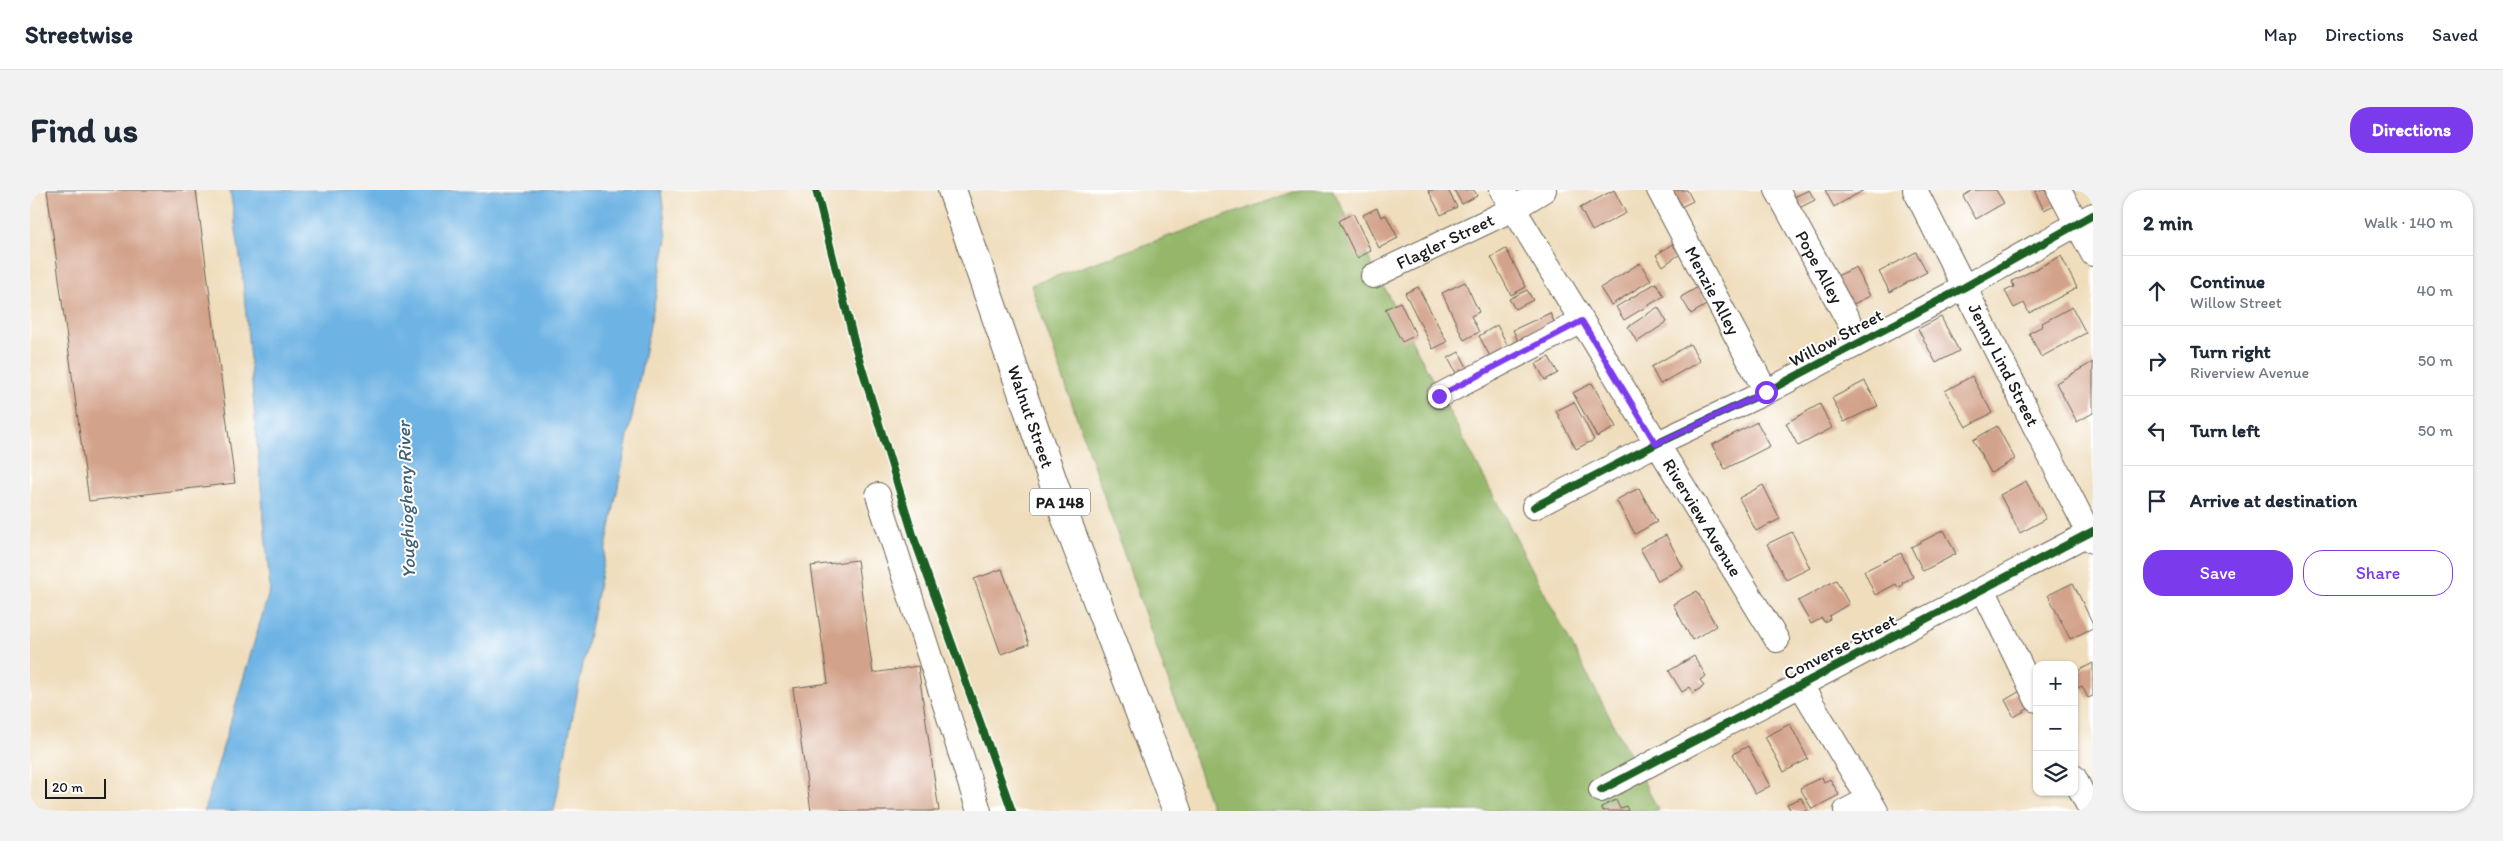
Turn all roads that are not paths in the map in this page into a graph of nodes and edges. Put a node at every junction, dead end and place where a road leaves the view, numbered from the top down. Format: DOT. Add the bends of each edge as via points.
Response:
graph roads {
  1 [pos="952,190"];
  2 [pos="1544,190"];
  3 [pos="1659,190"];
  4 [pos="1777,190"];
  5 [pos="1915,190"];
  6 [pos="2059,190"];
  7 [pos="1507,200"];
  8 [pos="2085,219"];
  9 [pos="2093,254"];
  10 [pos="1373,276"];
  11 [pos="1963,288"];
  12 [pos="1582,321"];
  13 [pos="1860,342"];
  14 [pos="1766,392"];
  15 [pos="1439,396"];
  16 [pos="1656,444"];
  17 [pos="878,495"];
  18 [pos="1534,507"];
  19 [pos="2092,535"];
  20 [pos="1983,589"];
  21 [pos="1777,640"];
  22 [pos="1800,684"];
  23 [pos="2033,692"];
  24 [pos="2078,785"];
  25 [pos="1601,790"];
  26 [pos="1872,805"];
  27 [pos="979,811"];
  28 [pos="1177,811"];
  29 [pos="1846,811"];
  30 [pos="2091,811"];
  1 -- 28 [label="main road, Walnut Street / PA 148" via="1065,516"];
  2 -- 7 [label="street, Flagler Street"];
  3 -- 14 [label="street, Menzie Alley"];
  4 -- 13 [label="street, Pope Alley"];
  5 -- 11 [label="street, Jenny Lind Street"];
  6 -- 8 [label="street"];
  7 -- 10 [label="street, Flagler Street"];
  7 -- 12 [label="street, Riverview Avenue"];
  8 -- 9 [label="street"];
  8 -- 11 [label="street, Willow Street"];
  11 -- 13 [label="street, Willow Street"];
  11 -- 19 [label="street, Jenny Lind Street"];
  12 -- 15 [label="street"];
  12 -- 16 [label="street, Riverview Avenue"];
  13 -- 14 [label="street, Willow Street"];
  14 -- 16 [label="street, Willow Street"];
  16 -- 18 [label="street, Willow Street"];
  16 -- 21 [label="street, Riverview Avenue"];
  17 -- 27 [label="street"];
  19 -- 20 [label="street, Converse Street"];
  20 -- 22 [label="street, Converse Street"];
  20 -- 23 [label="street"];
  22 -- 25 [label="street, Converse Street"];
  22 -- 26 [label="street"];
  24 -- 30 [label="street"];
  26 -- 29 [label="street"];
}
